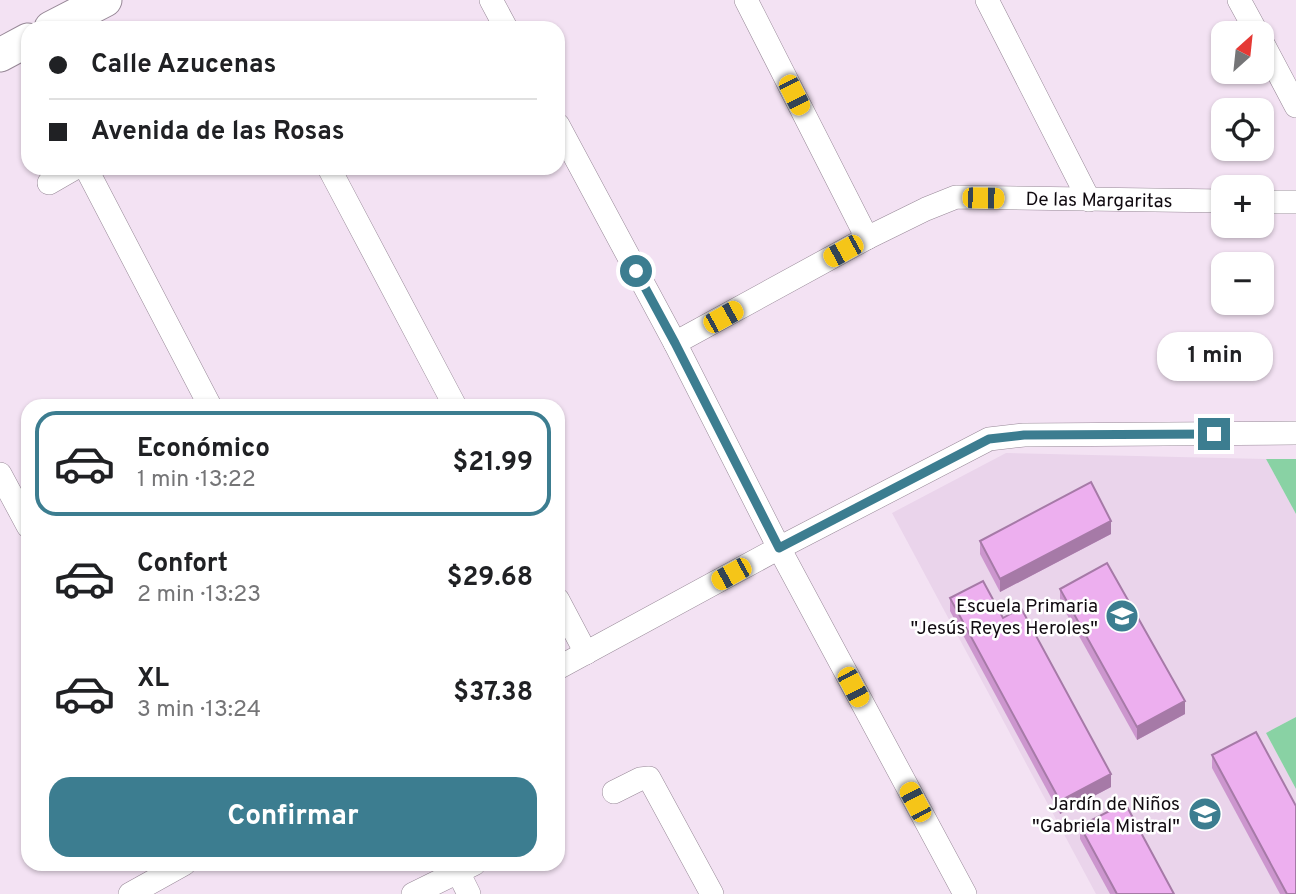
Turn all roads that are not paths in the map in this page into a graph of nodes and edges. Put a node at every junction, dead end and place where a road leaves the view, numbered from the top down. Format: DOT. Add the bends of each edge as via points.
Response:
graph roads {
  1 [pos="105,0"];
  2 [pos="491,0"];
  3 [pos="746,0"];
  4 [pos="987,0"];
  5 [pos="1239,0"];
  6 [pos="64,21"];
  7 [pos="502,21"];
  8 [pos="1250,21"];
  9 [pos="21,44"];
  10 [pos="0,55"];
  11 [pos="1274,65"];
  12 [pos="1296,106"];
  13 [pos="565,138"];
  14 [pos="63,175"];
  15 [pos="90,175"];
  16 [pos="333,175"];
  17 [pos="49,183"];
  18 [pos="1089,200"];
  19 [pos="1211,201"];
  20 [pos="1274,202"];
  21 [pos="1296,202"];
  22 [pos="867,238"];
  23 [pos="675,343"];
  24 [pos="206,399"];
  25 [pos="451,399"];
  26 [pos="1296,433"];
  27 [pos="0,474"];
  28 [pos="21,513"];
  29 [pos="779,548"];
  30 [pos="565,613"];
  31 [pos="586,653"];
  32 [pos="565,664"];
  33 [pos="614,792"];
  34 [pos="171,871"];
  35 [pos="460,871"];
  36 [pos="466,871"];
  37 [pos="130,894"];
  38 [pos="413,894"];
  39 [pos="470,894"];
  40 [pos="712,894"];
  41 [pos="965,894"];
  1 -- 6 [label="main road"];
  2 -- 7 [label="street"];
  3 -- 22 [label="street"];
  4 -- 18 [label="street"];
  5 -- 8 [label="street"];
  9 -- 10 [label="main road"];
  11 -- 12 [label="street"];
  13 -- 23 [label="street"];
  14 -- 17 [label="street"];
  15 -- 24 [label="street"];
  16 -- 25 [label="street"];
  18 -- 19 [label="street, De las Margaritas"];
  18 -- 22 [label="street, De las Margaritas" via="956,197"];
  20 -- 21 [label="street"];
  22 -- 23 [label="street, De las Margaritas"];
  23 -- 29 [label="street"];
  26 -- 29 [label="street" via="989,439"];
  27 -- 28 [label="street"];
  29 -- 31 [label="street"];
  29 -- 41 [label="street"];
  30 -- 31 [label="street"];
  31 -- 32 [label="street"];
  33 -- 40 [label="street" via="649,778"];
  34 -- 37 [label="street"];
  35 -- 38 [label="street"];
  36 -- 39 [label="street"];
}
